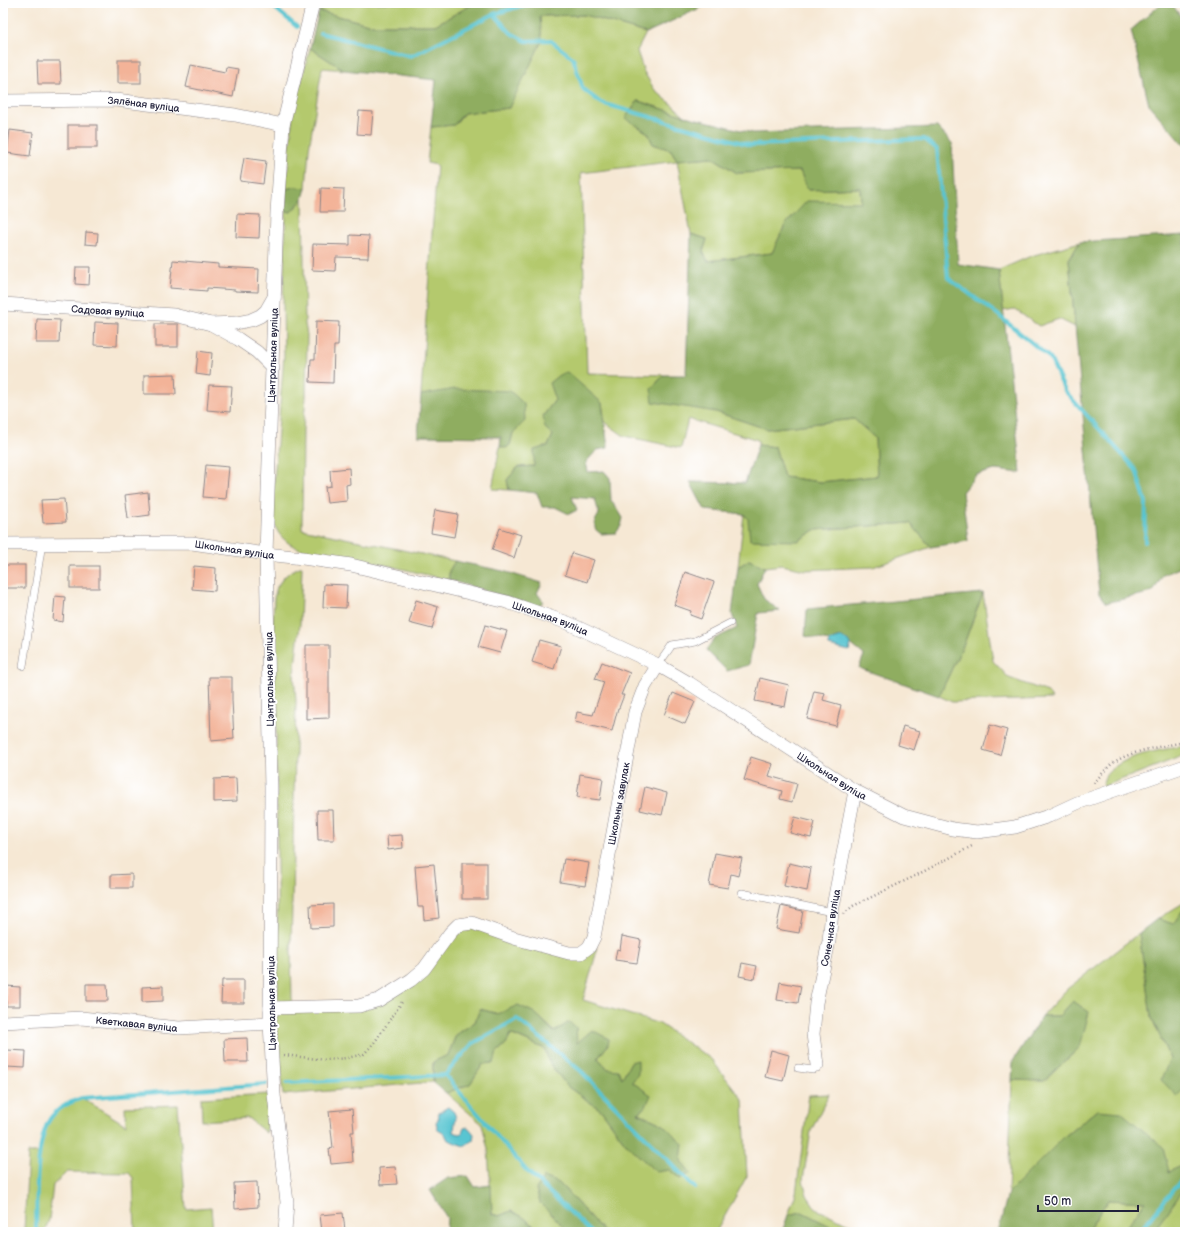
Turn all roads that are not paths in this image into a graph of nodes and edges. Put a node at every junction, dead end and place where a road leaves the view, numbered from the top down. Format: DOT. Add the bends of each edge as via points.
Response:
graph roads {
  1 [pos="313,3"];
  2 [pos="3,101"];
  3 [pos="283,125"];
  4 [pos="274,297"];
  5 [pos="3,304"];
  6 [pos="211,324"];
  7 [pos="273,368"];
  8 [pos="42,543"];
  9 [pos="3,544"];
  10 [pos="266,554"];
  11 [pos="730,623"];
  12 [pos="658,665"];
  13 [pos="23,666"];
  14 [pos="1185,766"];
  15 [pos="855,791"];
  16 [pos="742,893"];
  17 [pos="832,912"];
  18 [pos="270,1008"];
  19 [pos="3,1022"];
  20 [pos="270,1023"];
  21 [pos="817,1065"];
  22 [pos="798,1068"];
  23 [pos="285,1232"];
  1 -- 3 [label="street, Цэнтральная вуліца"];
  2 -- 3 [label="street, Зялёная вуліца" via="116,100 235,115"];
  3 -- 4 [label="street, Цэнтральная вуліца"];
  4 -- 6 [label="street, Садовая вуліца" via="266,310 251,320"];
  4 -- 7 [label="street, Цэнтральная вуліца"];
  5 -- 6 [label="street, Садовая вуліца" via="174,315"];
  6 -- 7 [label="street, Садовая вуліца" via="257,352"];
  7 -- 10 [label="street, Цэнтральная вуліца"];
  8 -- 9 [label="street, Школьная вуліца"];
  8 -- 10 [label="street, Школьная вуліца" via="192,543"];
  8 -- 13 [label="lane"];
  10 -- 12 [label="street, Школьная вуліца" via="351,565 507,602 568,623"];
  10 -- 18 [label="street, Цэнтральная вуліца" via="271,788"];
  11 -- 12 [label="lane" via="695,641 672,645"];
  12 -- 15 [label="street, Школьная вуліца"];
  12 -- 18 [label="street, Школьны завулак" via="645,686 634,712 594,937 589,947 581,953 569,953 472,923 458,925 424,969 379,1000 358,1006"];
  14 -- 15 [label="street, Школьная вуліца" via="1015,827 977,832 953,829 904,816"];
  15 -- 17 [label="street, Сонечная вуліца"];
  16 -- 17 [label="lane"];
  17 -- 21 [label="street, Сонечная вуліца" via="829,941 816,1003 813,1034"];
  18 -- 20 [label="street, Цэнтральная вуліца"];
  19 -- 20 [label="street, Кветкавая вуліца" via="81,1018 180,1028"];
  20 -- 23 [label="street, Цэнтральная вуліца" via="274,1095 287,1202"];
  21 -- 22 [label="lane" via="813,1070"];
}
